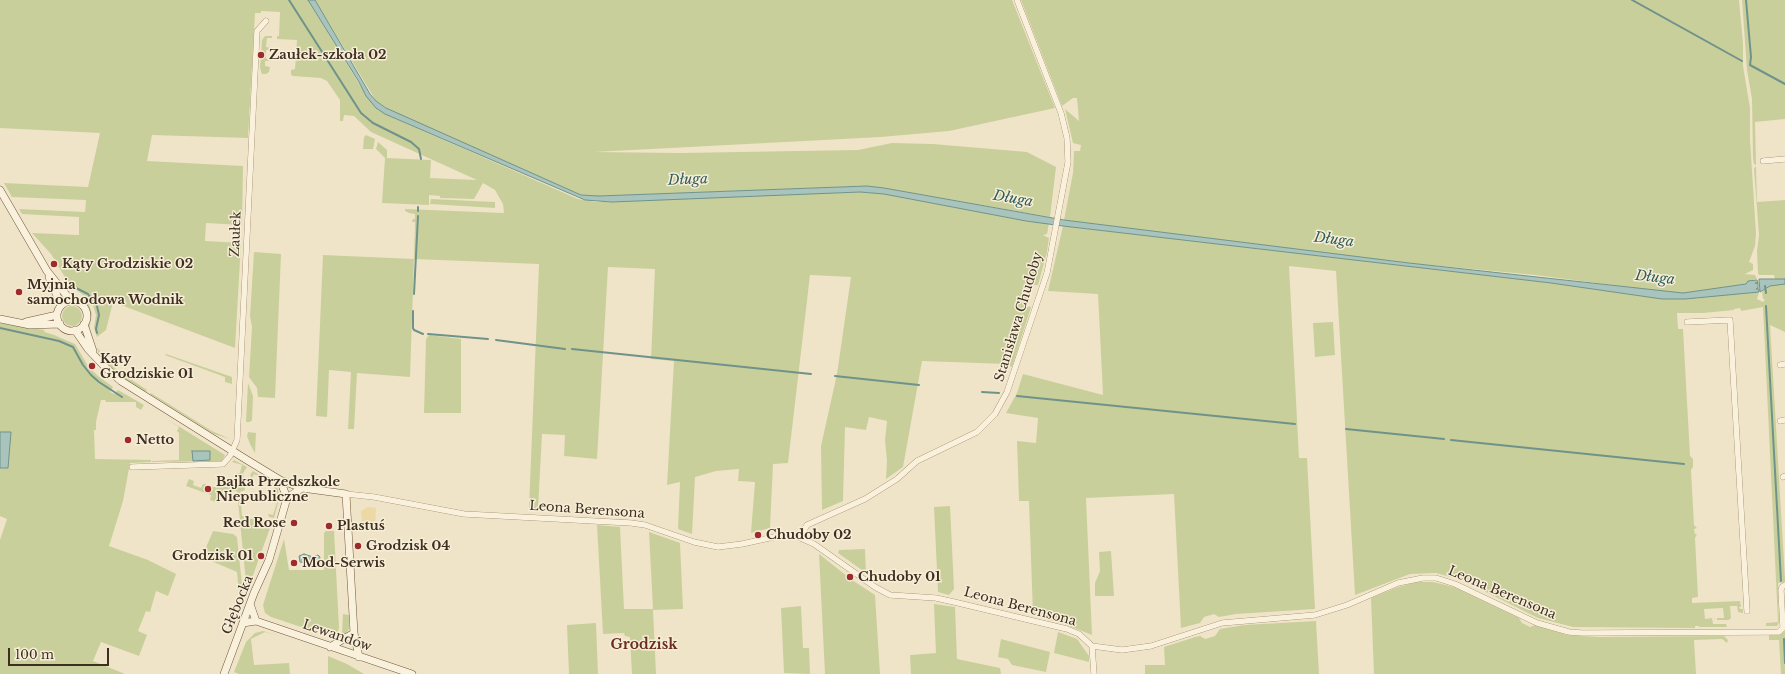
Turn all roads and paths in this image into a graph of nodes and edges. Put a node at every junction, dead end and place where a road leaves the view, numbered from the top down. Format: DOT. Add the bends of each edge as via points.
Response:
graph roads {
  1 [pos="1017,0"];
  2 [pos="266,21"];
  3 [pos="1785,159"];
  4 [pos="1763,161"];
  5 [pos="0,190"];
  6 [pos="47,271"];
  7 [pos="71,301"];
  8 [pos="61,305"];
  9 [pos="57,315"];
  10 [pos="0,319"];
  11 [pos="20,322"];
  12 [pos="1687,322"];
  13 [pos="60,324"];
  14 [pos="84,324"];
  15 [pos="75,330"];
  16 [pos="95,355"];
  17 [pos="232,451"];
  18 [pos="132,466"];
  19 [pos="280,480"];
  20 [pos="302,488"];
  21 [pos="346,494"];
  22 [pos="287,498"];
  23 [pos="800,537"];
  24 [pos="1785,585"];
  25 [pos="250,604"];
  26 [pos="1747,611"];
  27 [pos="256,621"];
  28 [pos="243,623"];
  29 [pos="354,633"];
  30 [pos="1092,646"];
  31 [pos="330,647"];
  32 [pos="359,657"];
  33 [pos="224,674"];
  34 [pos="412,674"];
  35 [pos="1094,674"];
  1 -- 23 [label="street, Stanisława Chudoby" via="1060,109 1065,127 1068,162 1046,273 1014,374 995,414 977,432 917,462 897,479 864,499 807,525"];
  2 -- 17 [label="street, Zaułek" via="257,31 237,436"];
  3 -- 4 [label="street"];
  5 -- 6 [label="street"];
  6 -- 7 [label="street"];
  6 -- 8 [label="street"];
  7 -- 8 [label="street"];
  7 -- 14 [label="street" via="80,303 85,308 87,318"];
  8 -- 9 [label="street"];
  9 -- 11 [label="street"];
  9 -- 13 [label="street"];
  10 -- 11 [label="street"];
  11 -- 13 [label="street" via="34,325"];
  12 -- 26 [label="street" via="1730,320"];
  13 -- 15 [label="street" via="66,329"];
  14 -- 15 [label="street"];
  14 -- 16 [label="street, Leona Berensona"];
  15 -- 16 [label="street, Leona Berensona" via="82,342"];
  16 -- 17 [label="street, Leona Berensona" via="121,381"];
  17 -- 18 [label="street" via="226,463 220,465"];
  17 -- 19 [label="street, Leona Berensona"];
  19 -- 20 [label="street, Leona Berensona"];
  19 -- 22 [label="street"];
  20 -- 21 [label="street, Leona Berensona"];
  20 -- 22 [label="street"];
  21 -- 23 [label="street, Leona Berensona" via="464,514 631,523 718,547 783,535"];
  21 -- 29 [label="street"];
  22 -- 25 [label="street, Głębocka" via="269,560"];
  23 -- 30 [label="street, Leona Berensona" via="890,595 936,598 1067,629 1079,634"];
  24 -- 30 [label="street, Leona Berensona" via="1781,590 1783,628 1779,632 1582,634 1537,623 1455,584 1436,578 1423,578 1398,583 1347,605 1311,616 1222,623 1151,646 1129,650"];
  25 -- 27 [label="street"];
  25 -- 28 [label="street, Głębocka"];
  27 -- 28 [label="street, Lewandów"];
  27 -- 31 [label="street, Lewandów"];
  28 -- 33 [label="street, Głębocka"];
  29 -- 31 [label="street"];
  29 -- 32 [label="street"];
  30 -- 35 [label="street"];
  31 -- 32 [label="street, Lewandów"];
  32 -- 34 [label="street, Lewandów"];
}
